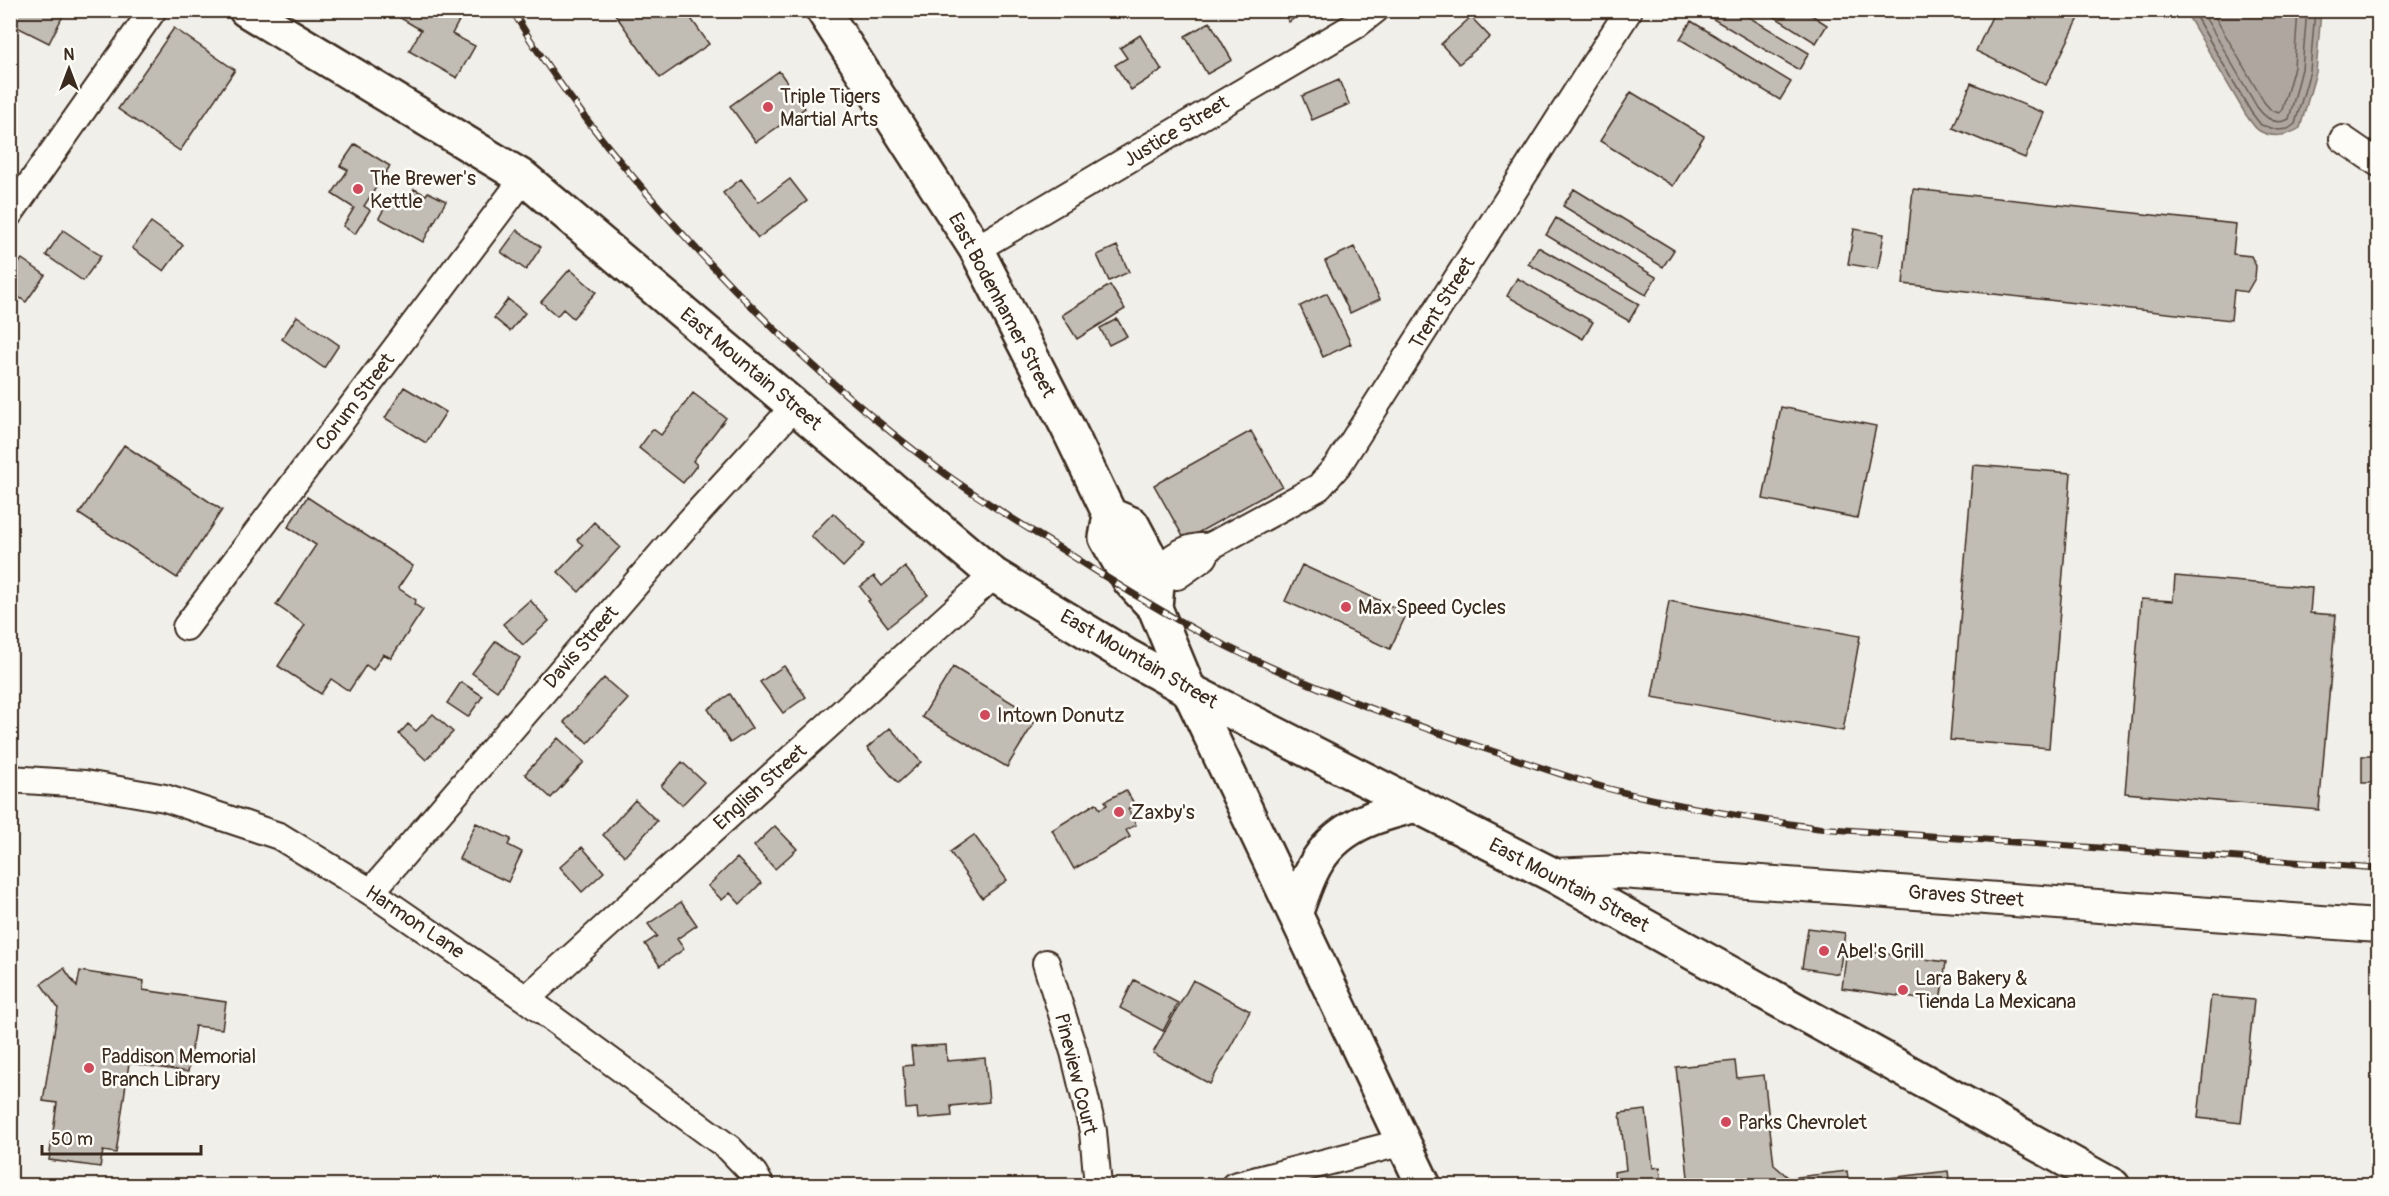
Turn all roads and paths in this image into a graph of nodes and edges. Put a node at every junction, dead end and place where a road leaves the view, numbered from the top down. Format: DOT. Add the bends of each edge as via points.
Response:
graph roads {
  1 [pos="153,10"];
  2 [pos="246,10"];
  3 [pos="824,10"];
  4 [pos="1375,10"];
  5 [pos="1629,10"];
  6 [pos="2343,139"];
  7 [pos="2379,163"];
  8 [pos="524,178"];
  9 [pos="10,213"];
  10 [pos="976,249"];
  11 [pos="795,406"];
  12 [pos="1110,515"];
  13 [pos="1158,573"];
  14 [pos="994,575"];
  15 [pos="1155,608"];
  16 [pos="186,627"];
  17 [pos="1189,690"];
  18 [pos="10,779"];
  19 [pos="1418,805"];
  20 [pos="1553,875"];
  21 [pos="371,891"];
  22 [pos="1296,914"];
  23 [pos="2379,926"];
  24 [pos="1046,963"];
  25 [pos="526,999"];
  26 [pos="1404,1142"];
  27 [pos="761,1185"];
  28 [pos="1098,1185"];
  29 [pos="1234,1185"];
  30 [pos="1424,1185"];
  31 [pos="2113,1185"];
  1 -- 9 [label="street"];
  2 -- 8 [label="main road, East Mountain Street"];
  3 -- 10 [label="main road, East Bodenhamer Street"];
  4 -- 10 [label="street, Justice Street" via="1356,25"];
  5 -- 13 [label="street, Trent Street" via="1338,465 1319,487 1209,547 1204,557 1177,576"];
  6 -- 7 [label="street"];
  8 -- 11 [label="main road, East Mountain Street"];
  8 -- 16 [label="street, Corum Street"];
  10 -- 12 [label="main road, East Bodenhamer Street"];
  11 -- 14 [label="main road, East Mountain Street"];
  11 -- 21 [label="street, Davis Street" via="682,530"];
  12 -- 13 [label="main road" via="1132,524"];
  12 -- 15 [label="main road, East Bodenhamer Street" via="1106,538 1130,581"];
  13 -- 15 [label="main road, East Bodenhamer Street"];
  14 -- 17 [label="main road, East Mountain Street"];
  14 -- 25 [label="street, English Street"];
  15 -- 17 [label="main road, East Bodenhamer Street"];
  17 -- 19 [label="main road, East Mountain Street"];
  17 -- 22 [label="main road, East Bodenhamer Street"];
  18 -- 21 [label="street, Harmon Lane" via="85,784 165,798 279,836"];
  19 -- 20 [label="main road, East Mountain Street"];
  19 -- 22 [label="main road" via="1381,813 1340,835 1313,868"];
  20 -- 23 [label="street, Graves Street" via="1621,872"];
  20 -- 31 [label="main road, East Mountain Street"];
  21 -- 25 [label="street, Harmon Lane"];
  22 -- 26 [label="main road, East Bodenhamer Street"];
  24 -- 28 [label="street, Pineview Court" via="1093,1131"];
  25 -- 27 [label="street, Harmon Lane" via="729,1148"];
  26 -- 29 [label="street"];
  26 -- 30 [label="main road, East Bodenhamer Street"];
}
